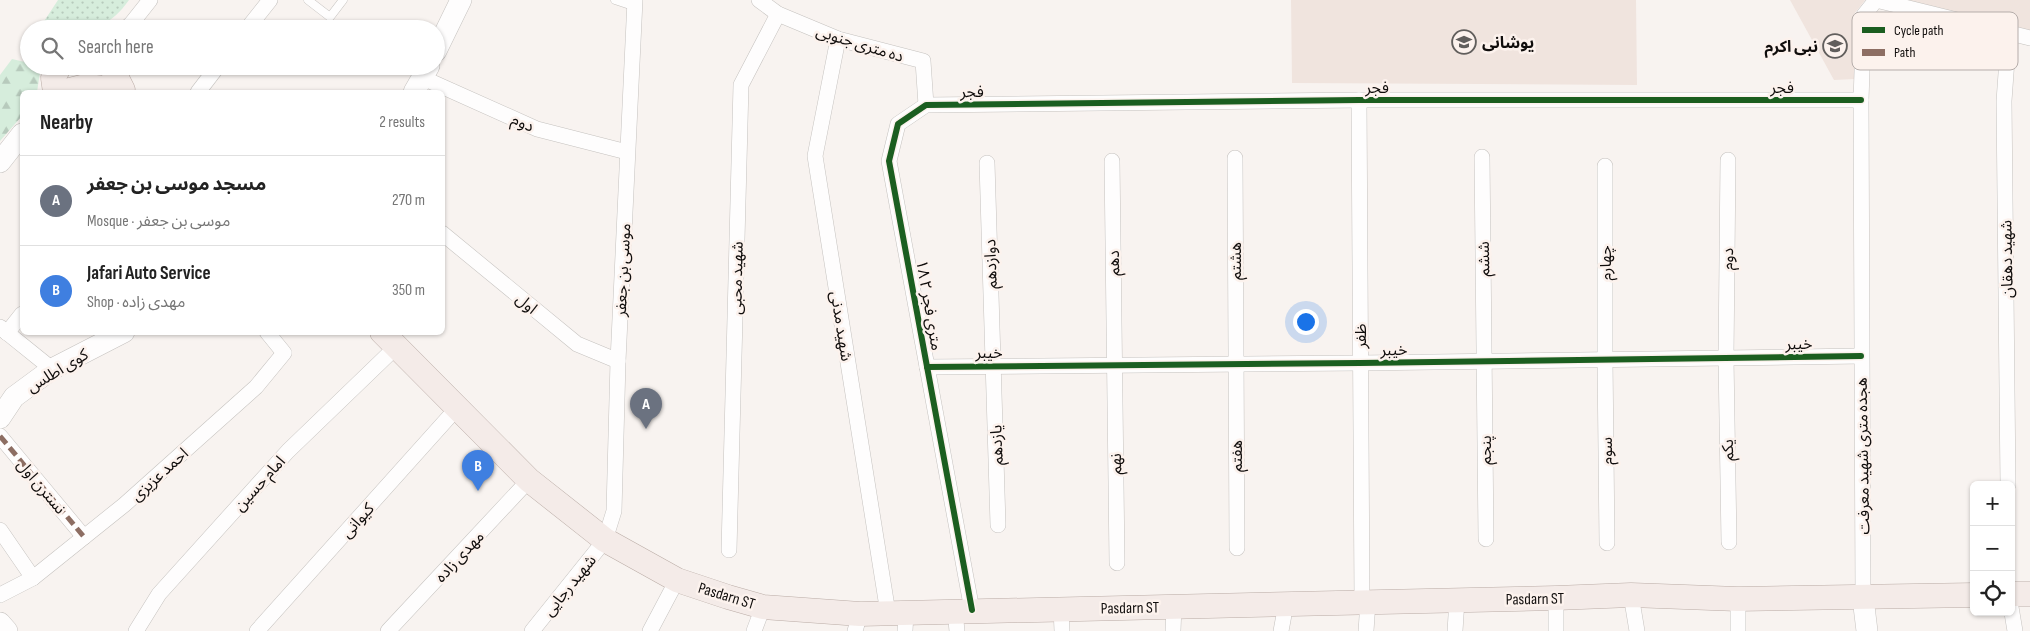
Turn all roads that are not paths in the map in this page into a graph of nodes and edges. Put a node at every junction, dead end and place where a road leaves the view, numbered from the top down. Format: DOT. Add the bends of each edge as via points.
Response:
graph roads {
  1 [pos="150,0"];
  2 [pos="270,0"];
  3 [pos="308,0"];
  4 [pos="343,0"];
  5 [pos="461,0"];
  6 [pos="615,0"];
  7 [pos="759,0"];
  8 [pos="635,3"];
  9 [pos="1866,12"];
  10 [pos="1926,12"];
  11 [pos="778,14"];
  12 [pos="135,20"];
  13 [pos="254,20"];
  14 [pos="445,33"];
  15 [pos="838,39"];
  16 [pos="1862,70"];
  17 [pos="2006,70"];
  18 [pos="55,75"];
  19 [pos="116,75"];
  20 [pos="211,75"];
  21 [pos="422,79"];
  22 [pos="54,90"];
  23 [pos="70,90"];
  24 [pos="116,90"];
  25 [pos="123,90"];
  26 [pos="200,90"];
  27 [pos="1359,100"];
  28 [pos="1861,100"];
  29 [pos="926,105"];
  30 [pos="20,137"];
  31 [pos="627,152"];
  32 [pos="1482,157"];
  33 [pos="1235,158"];
  34 [pos="1112,160"];
  35 [pos="1728,160"];
  36 [pos="0,162"];
  37 [pos="987,163"];
  38 [pos="1605,166"];
  39 [pos="445,235"];
  40 [pos="20,316"];
  41 [pos="4,330"];
  42 [pos="118,335"];
  43 [pos="269,335"];
  44 [pos="389,340"];
  45 [pos="1861,356"];
  46 [pos="1726,358"];
  47 [pos="1604,360"];
  48 [pos="618,361"];
  49 [pos="1484,361"];
  50 [pos="1360,363"];
  51 [pos="1235,364"];
  52 [pos="1114,365"];
  53 [pos="993,366"];
  54 [pos="927,367"];
  55 [pos="52,369"];
  56 [pos="457,408"];
  57 [pos="0,418"];
  58 [pos="0,436"];
  59 [pos="529,480"];
  60 [pos="2008,481"];
  61 [pos="998,524"];
  62 [pos="0,530"];
  63 [pos="84,537"];
  64 [pos="1486,539"];
  65 [pos="605,540"];
  66 [pos="1729,542"];
  67 [pos="1607,544"];
  68 [pos="1237,548"];
  69 [pos="729,550"];
  70 [pos="1116,563"];
  71 [pos="33,578"];
  72 [pos="677,580"];
  73 [pos="2015,594"];
  74 [pos="2030,594"];
  75 [pos="0,595"];
  76 [pos="1631,595"];
  77 [pos="1970,595"];
  78 [pos="1556,598"];
  79 [pos="1863,598"];
  80 [pos="1738,599"];
  81 [pos="1458,600"];
  82 [pos="1365,602"];
  83 [pos="1286,604"];
  84 [pos="1174,606"];
  85 [pos="763,607"];
  86 [pos="2012,616"];
  87 [pos="961,617"];
  88 [pos="900,619"];
  89 [pos="1062,620"];
  90 [pos="857,622"];
  91 [pos="0,623"];
  92 [pos="7,631"];
  93 [pos="136,631"];
  94 [pos="257,631"];
  95 [pos="388,631"];
  96 [pos="532,631"];
  97 [pos="650,631"];
  98 [pos="754,631"];
  99 [pos="1173,631"];
  100 [pos="1281,631"];
  101 [pos="1366,631"];
  102 [pos="1455,631"];
  103 [pos="1556,631"];
  104 [pos="1637,631"];
  105 [pos="1738,631"];
  106 [pos="1867,631"];
  107 [pos="2015,631"];
  1 -- 12 [label="street"];
  2 -- 13 [label="street"];
  3 -- 4 [label="lane" via="330,17"];
  5 -- 14 [label="street"];
  6 -- 8 [label="lane"];
  7 -- 11 [label="street, ده متری جنوبی"];
  8 -- 31 [label="street, موسی بن جعفر"];
  9 -- 10 [label="street, هجده متری شهید معرفت" via="1876,0"];
  11 -- 15 [label="street, ده متری جنوبی"];
  11 -- 69 [label="street, شهید محبی" via="741,85"];
  15 -- 29 [label="street, ده متری جنوبی" via="924,61"];
  15 -- 88 [label="street, شهید مدنی" via="815,156"];
  16 -- 28 [label="street, هجده متری شهید معرفت"];
  17 -- 60 [label="street, شهید دهقان"];
  18 -- 22 [label="main road"];
  19 -- 25 [label="main road"];
  20 -- 26 [label="street"];
  21 -- 31 [label="street, دوم" via="538,129"];
  23 -- 24 [label="main road" via="86,86"];
  27 -- 28 [label="street, فجر"];
  27 -- 29 [label="street, فجر"];
  27 -- 50 [label="street, ظفر"];
  28 -- 45 [label="street, هجده متری شهید معرفت"];
  29 -- 54 [label="street, ۱۸ متری فجر ۲" via="898,124 889,161"];
  30 -- 36 [label="street"];
  31 -- 48 [label="street, موسی بن جعفر"];
  32 -- 49 [label="street, ششم"];
  33 -- 51 [label="street, هشتم"];
  34 -- 52 [label="street, دهم"];
  35 -- 46 [label="street, دوم"];
  37 -- 53 [label="street, دوازدهم"];
  38 -- 47 [label="street, چهارم"];
  39 -- 48 [label="street, اول" via="577,344"];
  40 -- 41 [label="street"];
  41 -- 55 [label="street"];
  42 -- 55 [label="street, کوی اطلس"];
  43 -- 63 [label="street, احمد عزیزی" via="284,353 256,387"];
  44 -- 56 [label="main road, Pasdarn ST"];
  44 -- 93 [label="street, امام حسین" via="159,594"];
  45 -- 46 [label="street, خیبر"];
  45 -- 79 [label="street, هجده متری شهید معرفت"];
  46 -- 47 [label="street, خیبر"];
  46 -- 66 [label="street, یکم"];
  47 -- 49 [label="street, خیبر"];
  47 -- 67 [label="street, سوم"];
  48 -- 65 [label="street, موسی بن جعفر" via="614,511"];
  49 -- 50 [label="street, خیبر"];
  49 -- 64 [label="street, پنجم"];
  50 -- 51 [label="street, خیبر"];
  50 -- 82 [label="street, ظفر"];
  51 -- 52 [label="street, خیبر"];
  51 -- 68 [label="street, هفتم"];
  52 -- 53 [label="street, خیبر"];
  52 -- 70 [label="street, نهم"];
  53 -- 54 [label="street, خیبر"];
  53 -- 61 [label="street, یازدهم"];
  54 -- 87 [label="street, ۱۸ متری فجر ۲"];
  55 -- 57 [label="street, کوی اطلس" via="14,397"];
  56 -- 59 [label="main road, Pasdarn ST"];
  56 -- 94 [label="street, کیوانی"];
  58 -- 63 [label="street, نسترن اول"];
  59 -- 65 [label="main road, Pasdarn ST"];
  59 -- 95 [label="street, مهدی زاده"];
  62 -- 71 [label="street"];
  63 -- 71 [label="street, احمد عزیزی"];
  65 -- 72 [label="main road, Pasdarn ST"];
  65 -- 96 [label="street, شهید رجایی"];
  71 -- 75 [label="street, احمد عزیزی"];
  72 -- 85 [label="main road, Pasdarn ST"];
  72 -- 97 [label="street"];
  73 -- 74 [label="main road"];
  76 -- 78 [label="main road, Pasdarn ST"];
  76 -- 80 [label="main road, Pasdarn ST"];
  76 -- 104 [label="street"];
  77 -- 79 [label="main road, Pasdarn ST"];
  78 -- 81 [label="main road, Pasdarn ST"];
  78 -- 103 [label="street"];
  79 -- 80 [label="main road, Pasdarn ST"];
  79 -- 106 [label="street, هجده متری شهید معرفت"];
  80 -- 105 [label="street"];
  81 -- 82 [label="main road, Pasdarn ST"];
  81 -- 102 [label="street"];
  82 -- 83 [label="main road, Pasdarn ST"];
  82 -- 101 [label="street, ظفر"];
  83 -- 84 [label="main road, Pasdarn ST"];
  83 -- 100 [label="street"];
  84 -- 89 [label="main road, Pasdarn ST"];
  84 -- 99 [label="street"];
  85 -- 90 [label="main road, Pasdarn ST"];
  85 -- 98 [label="street"];
  86 -- 107 [label="street"];
  87 -- 88 [label="main road, Pasdarn ST"];
  87 -- 89 [label="main road, Pasdarn ST"];
  88 -- 90 [label="main road, Pasdarn ST"];
  91 -- 92 [label="street"];
}
